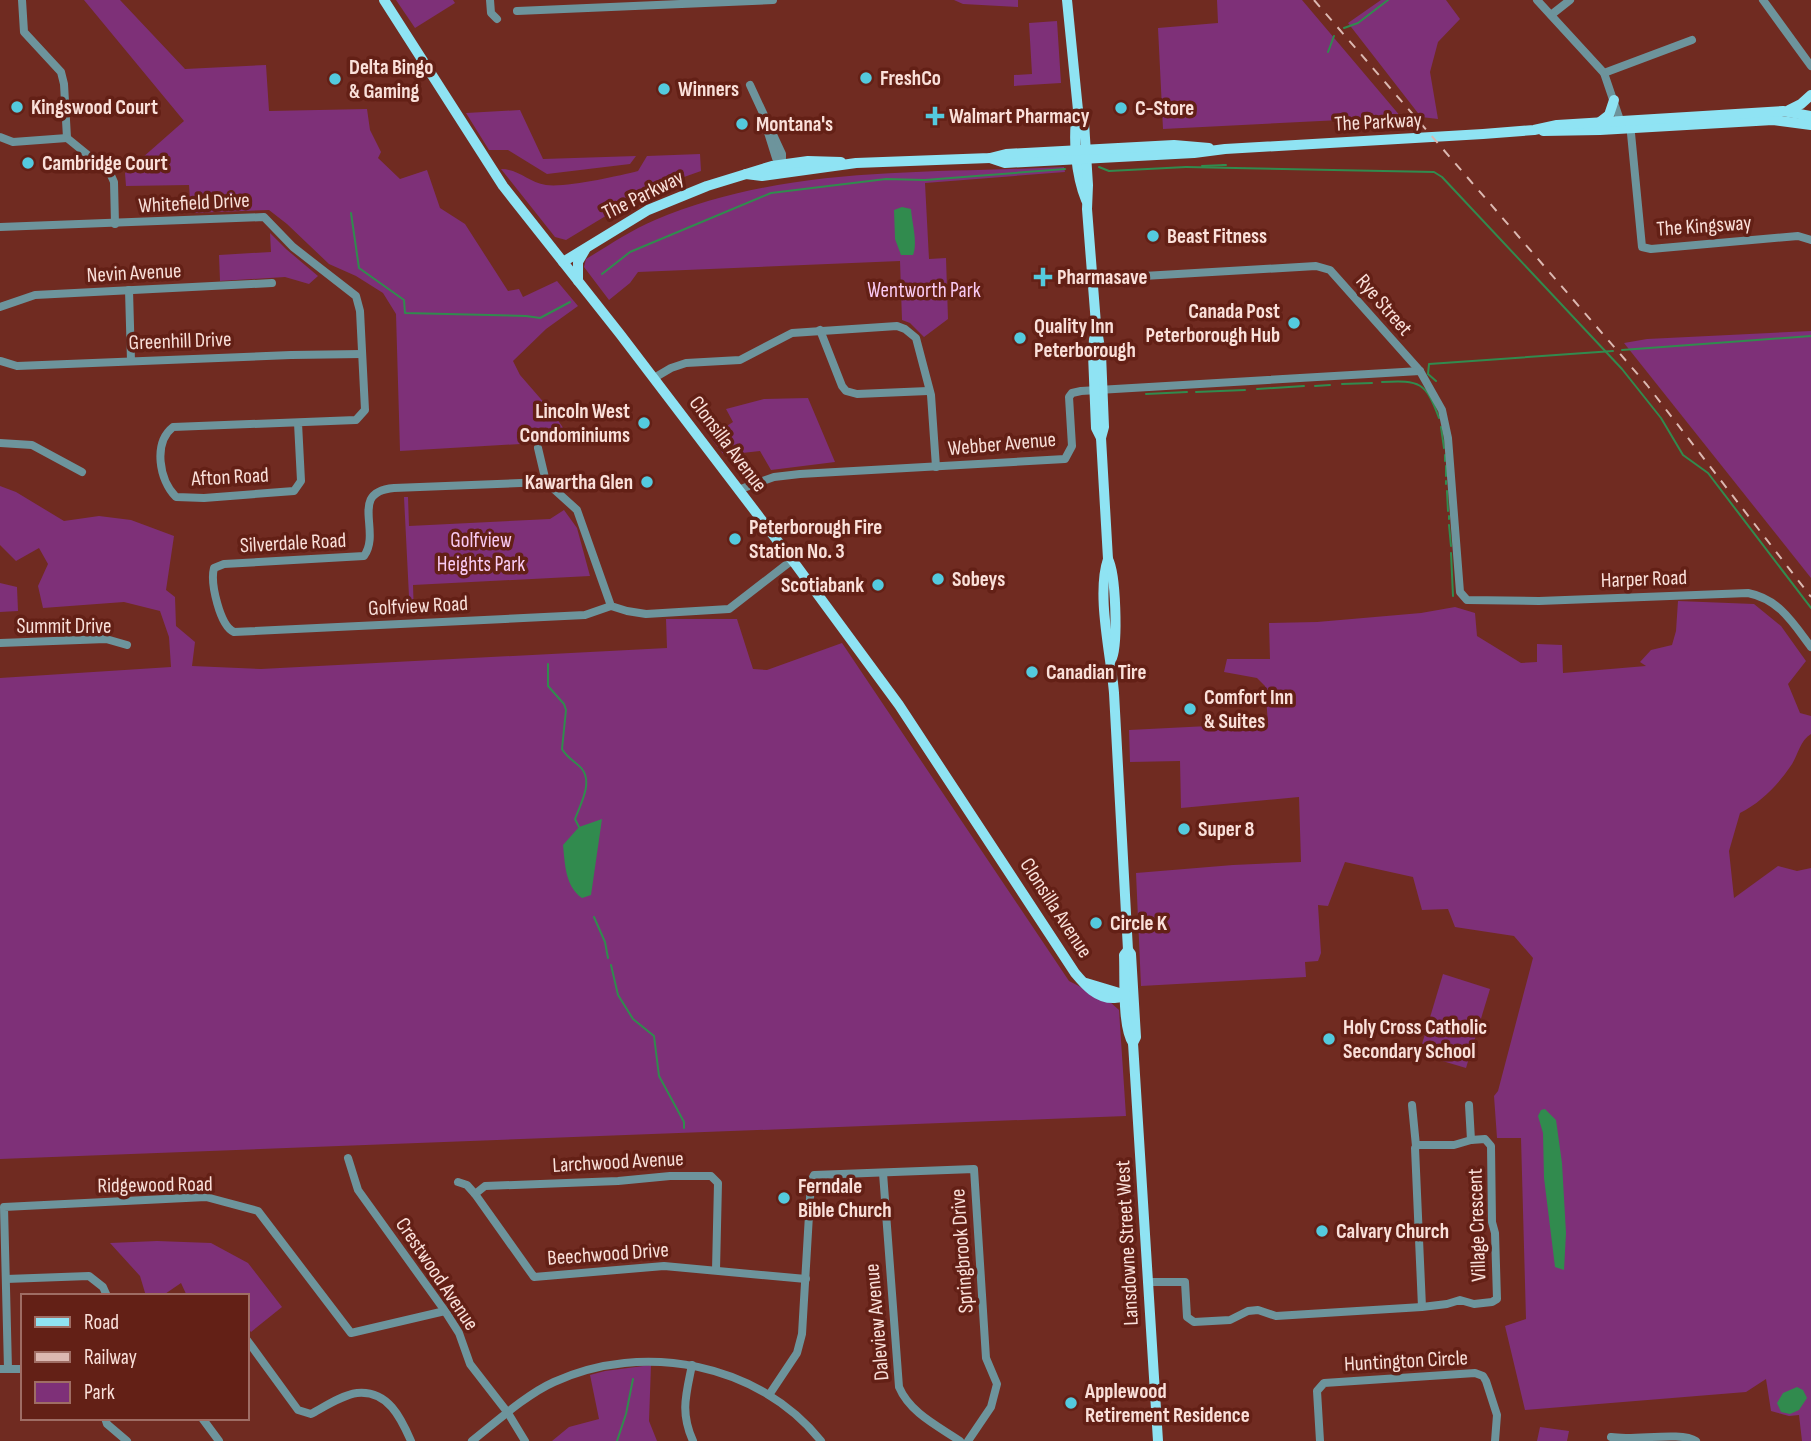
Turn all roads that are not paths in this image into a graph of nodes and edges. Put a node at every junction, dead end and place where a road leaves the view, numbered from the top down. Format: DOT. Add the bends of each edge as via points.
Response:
graph roads {
  1 [pos="22,0"];
  2 [pos="384,0"];
  3 [pos="491,0"];
  4 [pos="773,0"];
  5 [pos="1067,0"];
  6 [pos="1537,0"];
  7 [pos="1570,0"];
  8 [pos="1763,0"];
  9 [pos="517,11"];
  10 [pos="1551,15"];
  11 [pos="497,19"];
  12 [pos="1692,40"];
  13 [pos="1811,66"];
  14 [pos="1604,73"];
  15 [pos="750,85"];
  16 [pos="1811,95"];
  17 [pos="1614,100"];
  18 [pos="1783,111"];
  19 [pos="1810,118"];
  20 [pos="1599,123"];
  21 [pos="1626,125"];
  22 [pos="1534,130"];
  23 [pos="0,138"];
  24 [pos="67,138"];
  25 [pos="1081,154"];
  26 [pos="782,168"];
  27 [pos="116,224"];
  28 [pos="0,227"];
  29 [pos="1811,240"];
  30 [pos="590,244"];
  31 [pos="551,247"];
  32 [pos="563,262"];
  33 [pos="1092,279"];
  34 [pos="578,282"];
  35 [pos="272,283"];
  36 [pos="129,290"];
  37 [pos="358,300"];
  38 [pos="0,307"];
  39 [pos="820,330"];
  40 [pos="362,354"];
  41 [pos="1,361"];
  42 [pos="131,361"];
  43 [pos="1420,371"];
  44 [pos="654,378"];
  45 [pos="1098,390"];
  46 [pos="928,391"];
  47 [pos="298,423"];
  48 [pos="0,443"];
  49 [pos="538,449"];
  50 [pos="936,467"];
  51 [pos="82,472"];
  52 [pos="546,482"];
  53 [pos="738,490"];
  54 [pos="791,561"];
  55 [pos="1460,592"];
  56 [pos="611,606"];
  57 [pos="227,628"];
  58 [pos="0,643"];
  59 [pos="127,645"];
  60 [pos="1811,647"];
  61 [pos="1130,995"];
  62 [pos="1412,1105"];
  63 [pos="1469,1105"];
  64 [pos="1471,1140"];
  65 [pos="1416,1146"];
  66 [pos="348,1158"];
  67 [pos="883,1173"];
  68 [pos="458,1182"];
  69 [pos="475,1194"];
  70 [pos="716,1270"];
  71 [pos="6,1279"];
  72 [pos="806,1279"];
  73 [pos="1148,1282"];
  74 [pos="106,1294"];
  75 [pos="1422,1307"];
  76 [pos="445,1311"];
  77 [pos="248,1341"];
  78 [pos="692,1365"];
  79 [pos="4,1369"];
  80 [pos="769,1395"];
  81 [pos="508,1413"];
  82 [pos="106,1420"];
  83 [pos="203,1420"];
  84 [pos="1611,1437"];
  85 [pos="127,1441"];
  86 [pos="219,1441"];
  87 [pos="411,1441"];
  88 [pos="472,1441"];
  89 [pos="525,1441"];
  90 [pos="693,1441"];
  91 [pos="821,1441"];
  92 [pos="960,1441"];
  93 [pos="968,1441"];
  94 [pos="1158,1441"];
  95 [pos="1320,1441"];
  96 [pos="1496,1441"];
  97 [pos="1696,1441"];
  1 -- 24 [label="street" via="24,32 61,72"];
  2 -- 31 [label="main road, Clonsilla Avenue" via="480,154"];
  3 -- 11 [label="street" via="491,13"];
  4 -- 9 [label="street"];
  5 -- 25 [label="main road, Lansdowne Street West" via="1077,110 1084,122"];
  6 -- 10 [label="street, The Kingsway"];
  7 -- 10 [label="street"];
  8 -- 13 [label="street"];
  10 -- 14 [label="street, The Kingsway"];
  12 -- 14 [label="street"];
  14 -- 17 [label="street, The Kingsway"];
  15 -- 26 [label="street"];
  16 -- 18 [label="main road"];
  17 -- 20 [label="main road" via="1609,115"];
  17 -- 21 [label="street, The Kingsway"];
  18 -- 19 [label="main road, The Parkway"];
  18 -- 21 [label="main road, The Parkway"];
  19 -- 21 [label="main road, The Parkway"];
  20 -- 21 [label="main road, The Parkway"];
  20 -- 22 [label="main road, The Parkway"];
  21 -- 22 [label="main road, The Parkway"];
  21 -- 29 [label="street, The Kingsway" via="1642,247 1798,236"];
  22 -- 25 [label="main road, The Parkway" via="1224,149 1174,145"];
  23 -- 24 [label="street" via="13,142"];
  24 -- 27 [label="street" via="110,173"];
  25 -- 26 [label="main road, The Parkway" via="1005,163 990,158"];
  25 -- 33 [label="main road, Lansdowne Street West" via="1088,185"];
  26 -- 30 [label="main road, The Parkway" via="746,174 668,200"];
  27 -- 28 [label="street, Whitefield Drive"];
  27 -- 37 [label="street, Whitefield Drive" via="264,218"];
  30 -- 31 [label="main road" via="568,250"];
  30 -- 32 [label="main road, The Parkway"];
  30 -- 34 [label="main road" via="578,262"];
  31 -- 32 [label="main road, Clonsilla Avenue"];
  32 -- 34 [label="main road, Clonsilla Avenue"];
  33 -- 43 [label="street, Rye Street" via="1316,266 1330,270"];
  33 -- 45 [label="main road, Lansdowne Street West" via="1101,354"];
  34 -- 44 [label="main road, Clonsilla Avenue"];
  35 -- 36 [label="street, Nevin Avenue"];
  36 -- 38 [label="street, Nevin Avenue" via="35,295"];
  36 -- 42 [label="street"];
  37 -- 40 [label="street, Afton Road"];
  39 -- 44 [label="street" via="792,333 740,360 687,363"];
  39 -- 46 [label="street" via="846,391"];
  39 -- 46 [label="street" via="905,328 916,338"];
  40 -- 42 [label="street, Greenhill Drive"];
  40 -- 47 [label="street, Afton Road" via="365,410 356,420"];
  41 -- 42 [label="street, Greenhill Drive" via="17,366"];
  43 -- 45 [label="street, Webber Avenue"];
  43 -- 55 [label="street, Rye Street" via="1442,410 1448,438"];
  44 -- 53 [label="main road, Clonsilla Avenue"];
  45 -- 50 [label="street, Webber Avenue" via="1069,397 1072,446 1065,459"];
  45 -- 61 [label="main road, Lansdowne Street West" via="1104,427 1108,559 1104,577 1131,954"];
  46 -- 50 [label="street"];
  47 -- 47 [label="street, Afton Road" via="173,427 161,444 164,482 176,497 190,498 294,491 301,481"];
  48 -- 51 [label="street" via="32,445"];
  49 -- 52 [label="street"];
  50 -- 53 [label="street, Webber Avenue" via="774,477"];
  52 -- 56 [label="street" via="577,510"];
  52 -- 57 [label="street, Silverdale Road" via="376,492 370,498 370,548 364,556 214,568 213,585"];
  53 -- 54 [label="main road, Clonsilla Avenue"];
  54 -- 56 [label="street" via="729,609 646,614"];
  54 -- 61 [label="main road, Clonsilla Avenue" via="899,705 1071,967 1092,992 1117,998"];
  55 -- 60 [label="street, Harper Road" via="1473,601 1748,593 1778,606"];
  56 -- 57 [label="street, Golfview Road" via="585,615 234,632"];
  58 -- 59 [label="street, Summit Drive" via="106,639"];
  61 -- 73 [label="main road, Lansdowne Street West"];
  62 -- 65 [label="street"];
  63 -- 64 [label="street"];
  64 -- 65 [label="street, Village Crescent"];
  64 -- 75 [label="street, Village Crescent" via="1485,1139 1491,1146 1497,1298"];
  65 -- 75 [label="street"];
  66 -- 76 [label="street, Crestwood Avenue" via="358,1190"];
  67 -- 72 [label="street, Springbrook Drive" via="814,1175"];
  67 -- 92 [label="street, Daleview Avenue" via="900,1387 912,1408"];
  67 -- 93 [label="street, Springbrook Drive" via="974,1169 986,1357 997,1384 991,1407"];
  68 -- 69 [label="street, Beechwood Drive"];
  69 -- 70 [label="street, Beechwood Drive" via="534,1277 664,1266"];
  69 -- 70 [label="street, Larchwood Avenue" via="485,1186 711,1176 718,1183"];
  70 -- 72 [label="street, Beechwood Drive"];
  71 -- 74 [label="street" via="89,1276"];
  71 -- 76 [label="street, Ridgewood Road" via="4,1207 206,1197 258,1211 351,1333"];
  71 -- 79 [label="street, Ridgewood Road"];
  72 -- 80 [label="street" via="797,1353"];
  73 -- 75 [label="street, Village Crescent" via="1185,1282 1187,1317 1194,1322 1230,1320 1258,1310 1276,1316"];
  73 -- 94 [label="main road, Lansdowne Street West"];
  76 -- 81 [label="street, Crestwood Avenue" via="470,1364"];
  77 -- 87 [label="street" via="298,1410 311,1414 357,1393 375,1396 389,1403"];
  78 -- 80 [label="street"];
  78 -- 81 [label="street" via="646,1361 604,1365 553,1382"];
  78 -- 90 [label="street" via="684,1405"];
  80 -- 91 [label="street"];
  81 -- 88 [label="street"];
  81 -- 89 [label="street, Crestwood Avenue"];
  82 -- 85 [label="street"];
  83 -- 86 [label="street"];
  84 -- 97 [label="street" via="1686,1437"];
  95 -- 96 [label="street, Huntington Circle" via="1317,1391 1324,1383 1475,1373 1486,1381 1497,1415"];
}
